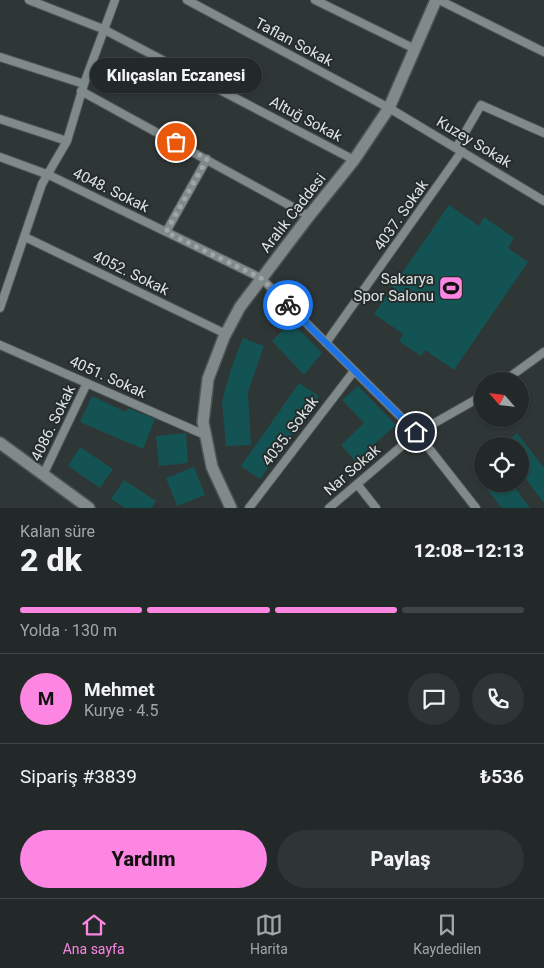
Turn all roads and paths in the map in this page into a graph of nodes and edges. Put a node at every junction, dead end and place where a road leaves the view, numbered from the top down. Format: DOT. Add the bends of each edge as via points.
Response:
graph roads {
  1 [pos="29,0"];
  2 [pos="115,0"];
  3 [pos="187,0"];
  4 [pos="315,0"];
  5 [pos="437,0"];
  6 [pos="103,29"];
  7 [pos="415,49"];
  8 [pos="544,52"];
  9 [pos="0,57"];
  10 [pos="82,88"];
  11 [pos="389,108"];
  12 [pos="0,119"];
  13 [pos="544,133"];
  14 [pos="67,141"];
  15 [pos="459,149"];
  16 [pos="0,157"];
  17 [pos="207,159"];
  18 [pos="354,160"];
  19 [pos="49,175"];
  20 [pos="544,201"];
  21 [pos="309,216"];
  22 [pos="166,232"];
  23 [pos="25,237"];
  24 [pos="261,278"];
  25 [pos="0,308"];
  26 [pos="226,334"];
  27 [pos="326,343"];
  28 [pos="0,345"];
  29 [pos="544,352"];
  30 [pos="354,371"];
  31 [pos="516,372"];
  32 [pos="87,383"];
  33 [pos="474,400"];
  34 [pos="416,432"];
  35 [pos="205,435"];
  36 [pos="0,444"];
  37 [pos="43,475"];
  38 [pos="357,484"];
  39 [pos="89,508"];
  40 [pos="230,508"];
  41 [pos="249,508"];
  42 [pos="329,508"];
  43 [pos="376,508"];
  44 [pos="476,508"];
  1 -- 6 [label="street, Altuğ Sokak"];
  2 -- 6 [label="street"];
  3 -- 11 [label="street, Taflan Sokak"];
  4 -- 7 [label="street"];
  5 -- 7 [label="street, Aralık Caddesi"];
  5 -- 8 [label="street"];
  6 -- 10 [label="street"];
  6 -- 18 [label="street, Altuğ Sokak"];
  7 -- 11 [label="street, Aralık Caddesi"];
  9 -- 10 [label="street"];
  10 -- 14 [label="street"];
  10 -- 17 [label="street"];
  11 -- 15 [label="street, Kuzey Sokak"];
  11 -- 18 [label="street, Aralık Caddesi"];
  12 -- 14 [label="street"];
  13 -- 15 [label="street, 4037. Sokak" via="480,105"];
  14 -- 19 [label="street"];
  15 -- 20 [label="street, Kuzey Sokak"];
  15 -- 27 [label="street, 4037. Sokak"];
  16 -- 19 [label="street, 4048. Sokak"];
  17 -- 21 [label="street"];
  17 -- 22 [label="street"];
  18 -- 21 [label="street, Aralık Caddesi"];
  19 -- 22 [label="street, 4048. Sokak"];
  19 -- 23 [label="street" via="42,184"];
  21 -- 24 [label="street, Aralık Caddesi"];
  22 -- 24 [label="street, 4048. Sokak"];
  23 -- 25 [label="street"];
  23 -- 26 [label="street, 4052. Sokak"];
  24 -- 26 [label="street, Aralık Caddesi"];
  24 -- 27 [label="street, 4048. Sokak"];
  26 -- 35 [label="street, Aralık Caddesi" via="208,380 203,422"];
  27 -- 30 [label="street, 4048. Sokak"];
  28 -- 32 [label="street, 4051. Sokak"];
  29 -- 31 [label="street"];
  30 -- 34 [label="street, 4048. Sokak"];
  30 -- 41 [label="street, 4035. Sokak"];
  32 -- 35 [label="street, 4051. Sokak"];
  32 -- 37 [label="street, 4086. Sokak"];
  33 -- 34 [label="street, Nar Sokak"];
  34 -- 38 [label="street, Nar Sokak"];
  34 -- 44 [label="street, 4048. Sokak"];
  35 -- 40 [label="street, Aralık Caddesi" via="212,467"];
  36 -- 37 [label="street"];
  37 -- 39 [label="street"];
  38 -- 42 [label="street, Nar Sokak"];
  38 -- 43 [label="street"];
}
